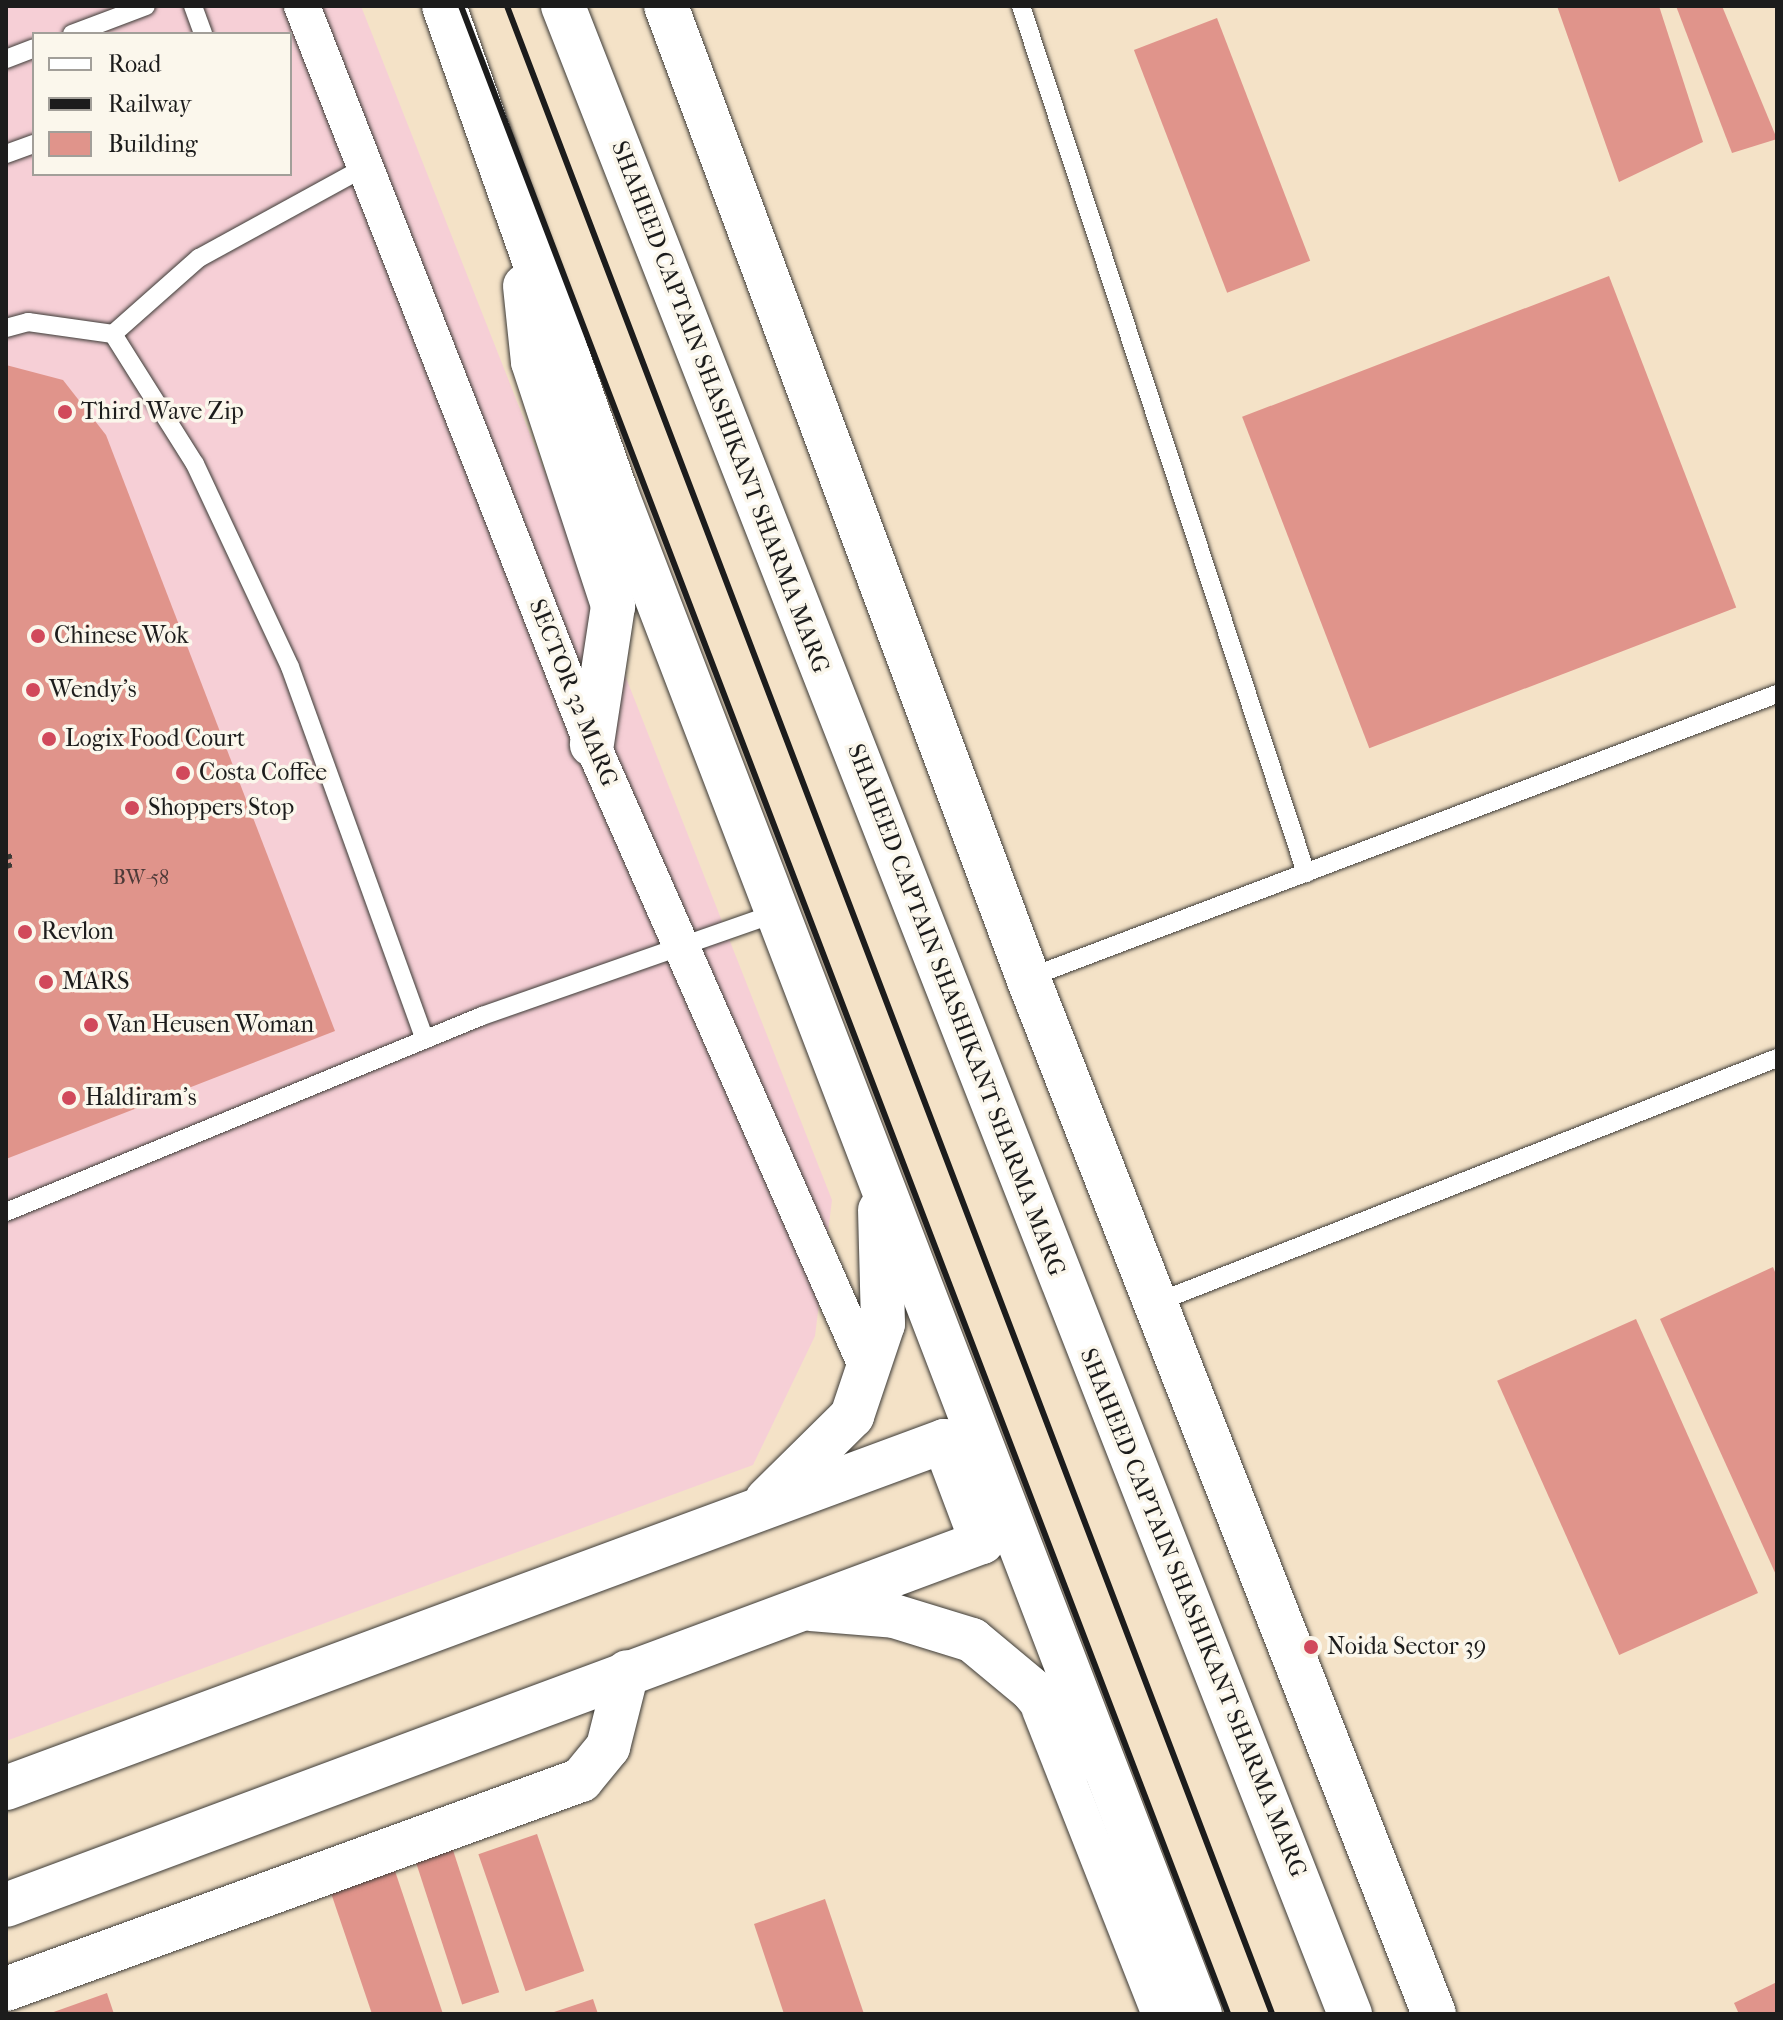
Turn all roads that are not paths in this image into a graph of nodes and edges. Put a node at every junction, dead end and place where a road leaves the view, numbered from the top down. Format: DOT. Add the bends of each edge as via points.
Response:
graph roads {
  1 [pos="146,6"];
  2 [pos="193,6"];
  3 [pos="302,6"];
  4 [pos="444,6"];
  5 [pos="563,6"];
  6 [pos="666,6"];
  7 [pos="1021,6"];
  8 [pos="77,32"];
  9 [pos="202,32"];
  10 [pos="32,49"];
  11 [pos="6,59"];
  12 [pos="32,145"];
  13 [pos="6,154"];
  14 [pos="365,167"];
  15 [pos="530,257"];
  16 [pos="6,328"];
  17 [pos="113,334"];
  18 [pos="1777,694"];
  19 [pos="592,744"];
  20 [pos="1306,873"];
  21 [pos="780,911"];
  22 [pos="677,947"];
  23 [pos="1028,978"];
  24 [pos="425,1039"];
  25 [pos="1777,1058"];
  26 [pos="870,1151"];
  27 [pos="6,1212"];
  28 [pos="1158,1302"];
  29 [pos="868,1370"];
  30 [pos="757,1511"];
  31 [pos="796,1608"];
  32 [pos="627,1672"];
  33 [pos="1032,1690"];
  34 [pos="1110,1784"];
  35 [pos="6,1788"];
  36 [pos="6,1905"];
  37 [pos="6,1989"];
  38 [pos="1160,2014"];
  39 [pos="1200,2014"];
  40 [pos="1350,2014"];
  41 [pos="1434,2014"];
  1 -- 8 [label="lane"];
  2 -- 9 [label="lane"];
  3 -- 14 [label="street, SECTOR 32 MARG"];
  4 -- 15 [label="main road"];
  5 -- 40 [label="main road, SHAHEED CAPTAIN SHASHIKANT SHARMA MARG"];
  6 -- 23 [label="main road"];
  7 -- 20 [label="lane"];
  10 -- 11 [label="lane"];
  12 -- 13 [label="lane"];
  14 -- 17 [label="lane" via="199,258"];
  14 -- 19 [label="street, SECTOR 32 MARG"];
  15 -- 19 [label="main road" via="523,302 533,362 613,606"];
  15 -- 21 [label="main road"];
  16 -- 17 [label="lane" via="28,322"];
  17 -- 24 [label="lane" via="195,464 290,667"];
  18 -- 20 [label="lane"];
  19 -- 22 [label="street, SECTOR 32 MARG"];
  20 -- 23 [label="lane"];
  21 -- 22 [label="lane"];
  21 -- 26 [label="main road"];
  22 -- 24 [label="lane"];
  22 -- 29 [label="street, SECTOR 32 MARG"];
  23 -- 28 [label="main road"];
  24 -- 27 [label="lane"];
  25 -- 28 [label="lane"];
  26 -- 29 [label="main road" via="881,1217 883,1324"];
  26 -- 34 [label="main road"];
  28 -- 41 [label="main road"];
  29 -- 30 [label="main road" via="852,1416"];
  30 -- 31 [label="main road" via="944,1441 982,1542"];
  30 -- 35 [label="main road"];
  31 -- 32 [label="main road"];
  31 -- 33 [label="main road" via="894,1616 972,1640"];
  32 -- 36 [label="main road"];
  32 -- 37 [label="main road" via="608,1747 581,1780"];
  33 -- 34 [label="main road"];
  33 -- 38 [label="street"];
  34 -- 39 [label="main road"];
}
